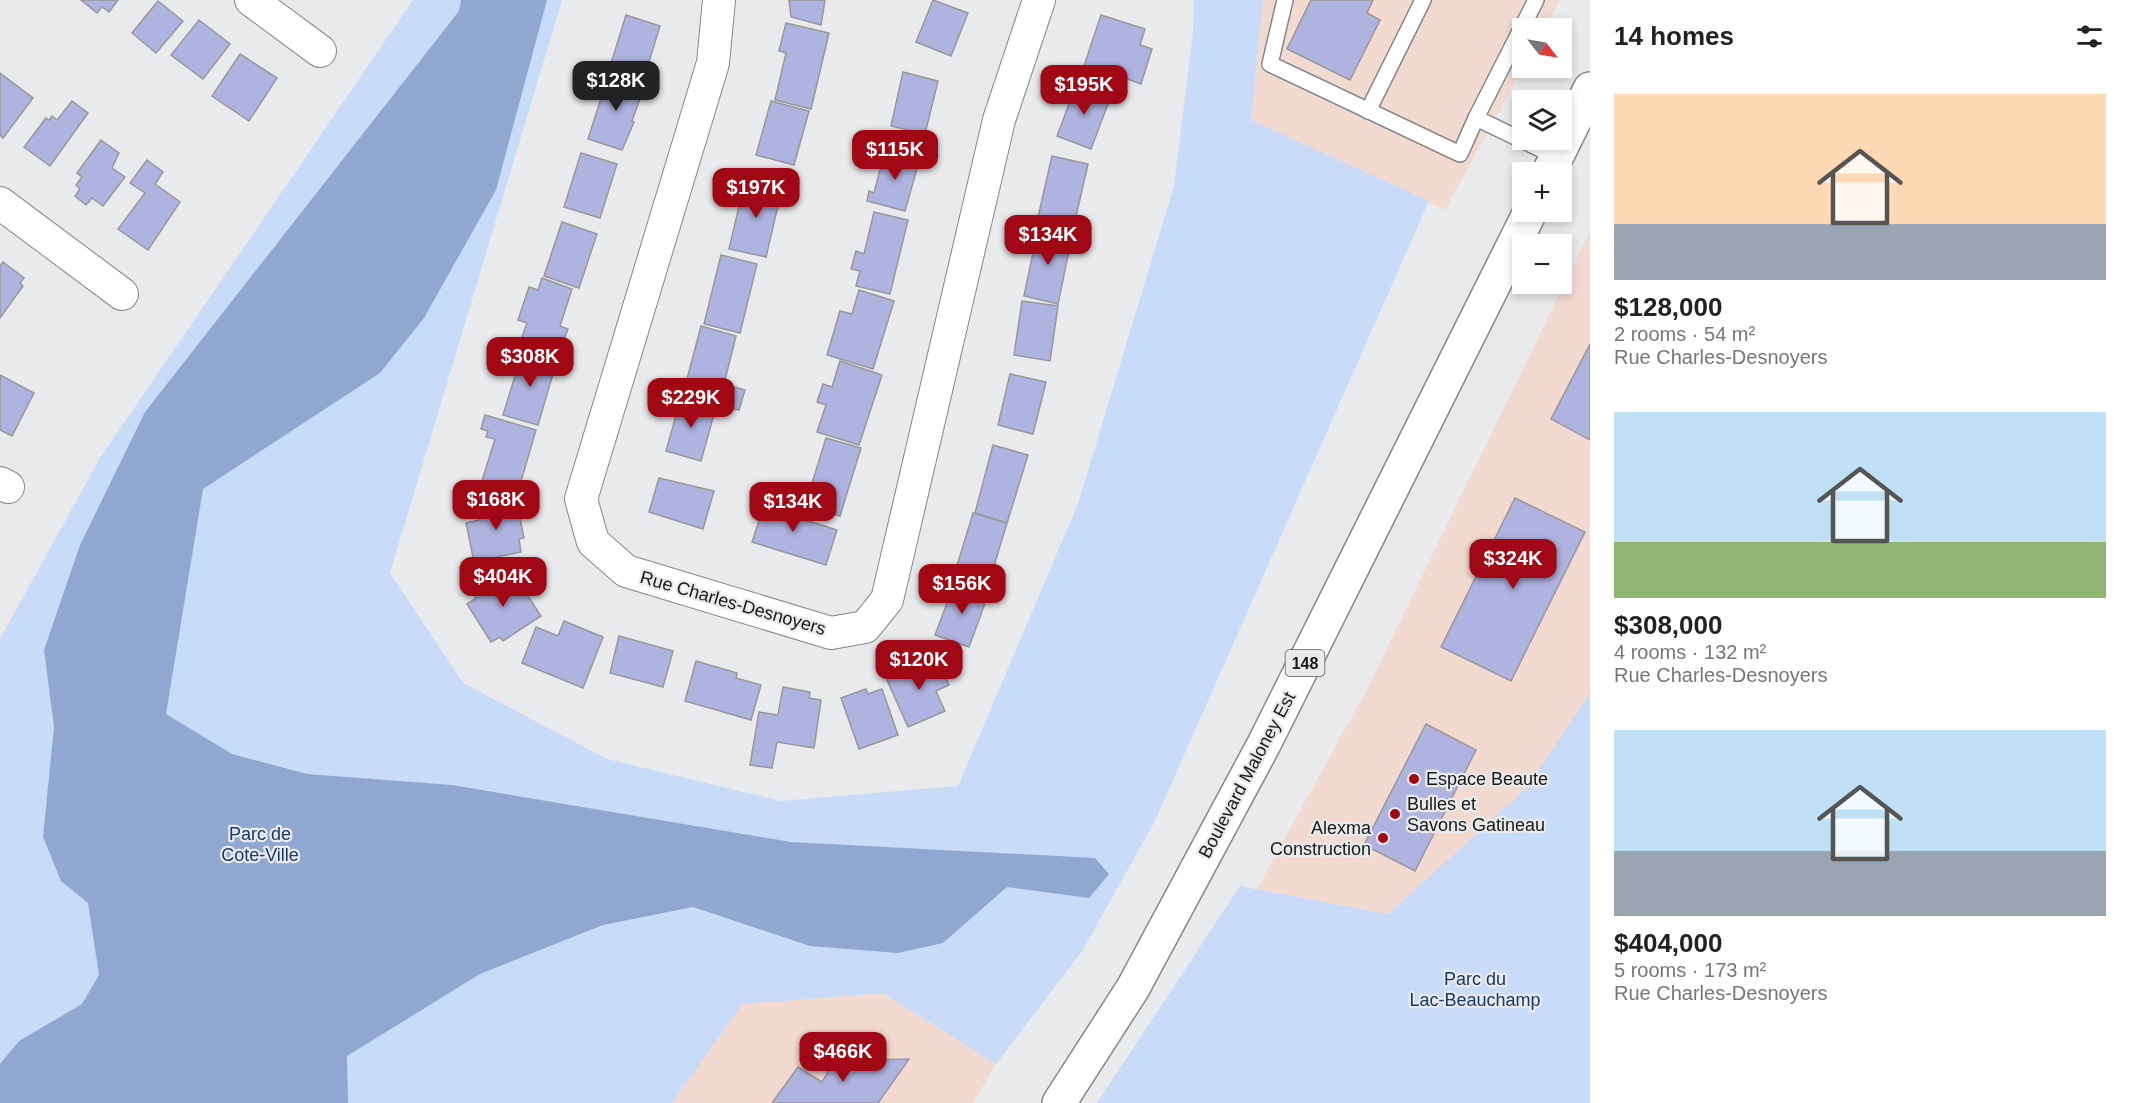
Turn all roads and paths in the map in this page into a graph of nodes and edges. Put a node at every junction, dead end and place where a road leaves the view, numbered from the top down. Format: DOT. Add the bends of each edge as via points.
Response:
graph roads {
  1 [pos="251,0"];
  2 [pos="719,0"];
  3 [pos="1039,0"];
  4 [pos="1286,0"];
  5 [pos="1424,0"];
  6 [pos="1536,0"];
  7 [pos="320,51"];
  8 [pos="1590,89"];
  9 [pos="1368,111"];
  10 [pos="1476,118"];
  11 [pos="1548,162"];
  12 [pos="1554,162"];
  13 [pos="0,203"];
  14 [pos="1525,222"];
  15 [pos="122,294"];
  16 [pos="1059,1103"];
  1 -- 7 [label="street"];
  2 -- 3 [label="street, Rue Charles-Desnoyers" via="713,63 582,499 593,543 626,572 831,633 866,627 887,600 999,120"];
  4 -- 9 [label="lane" via="1270,64"];
  5 -- 9 [label="lane"];
  6 -- 10 [label="lane"];
  8 -- 12 [label="main road"];
  9 -- 10 [label="lane" via="1460,154"];
  10 -- 11 [label="lane"];
  13 -- 15 [label="street"];
  14 -- 16 [label="main road, Boulevard Maloney Est / 148" via="1248,775 1133,988"];
}
